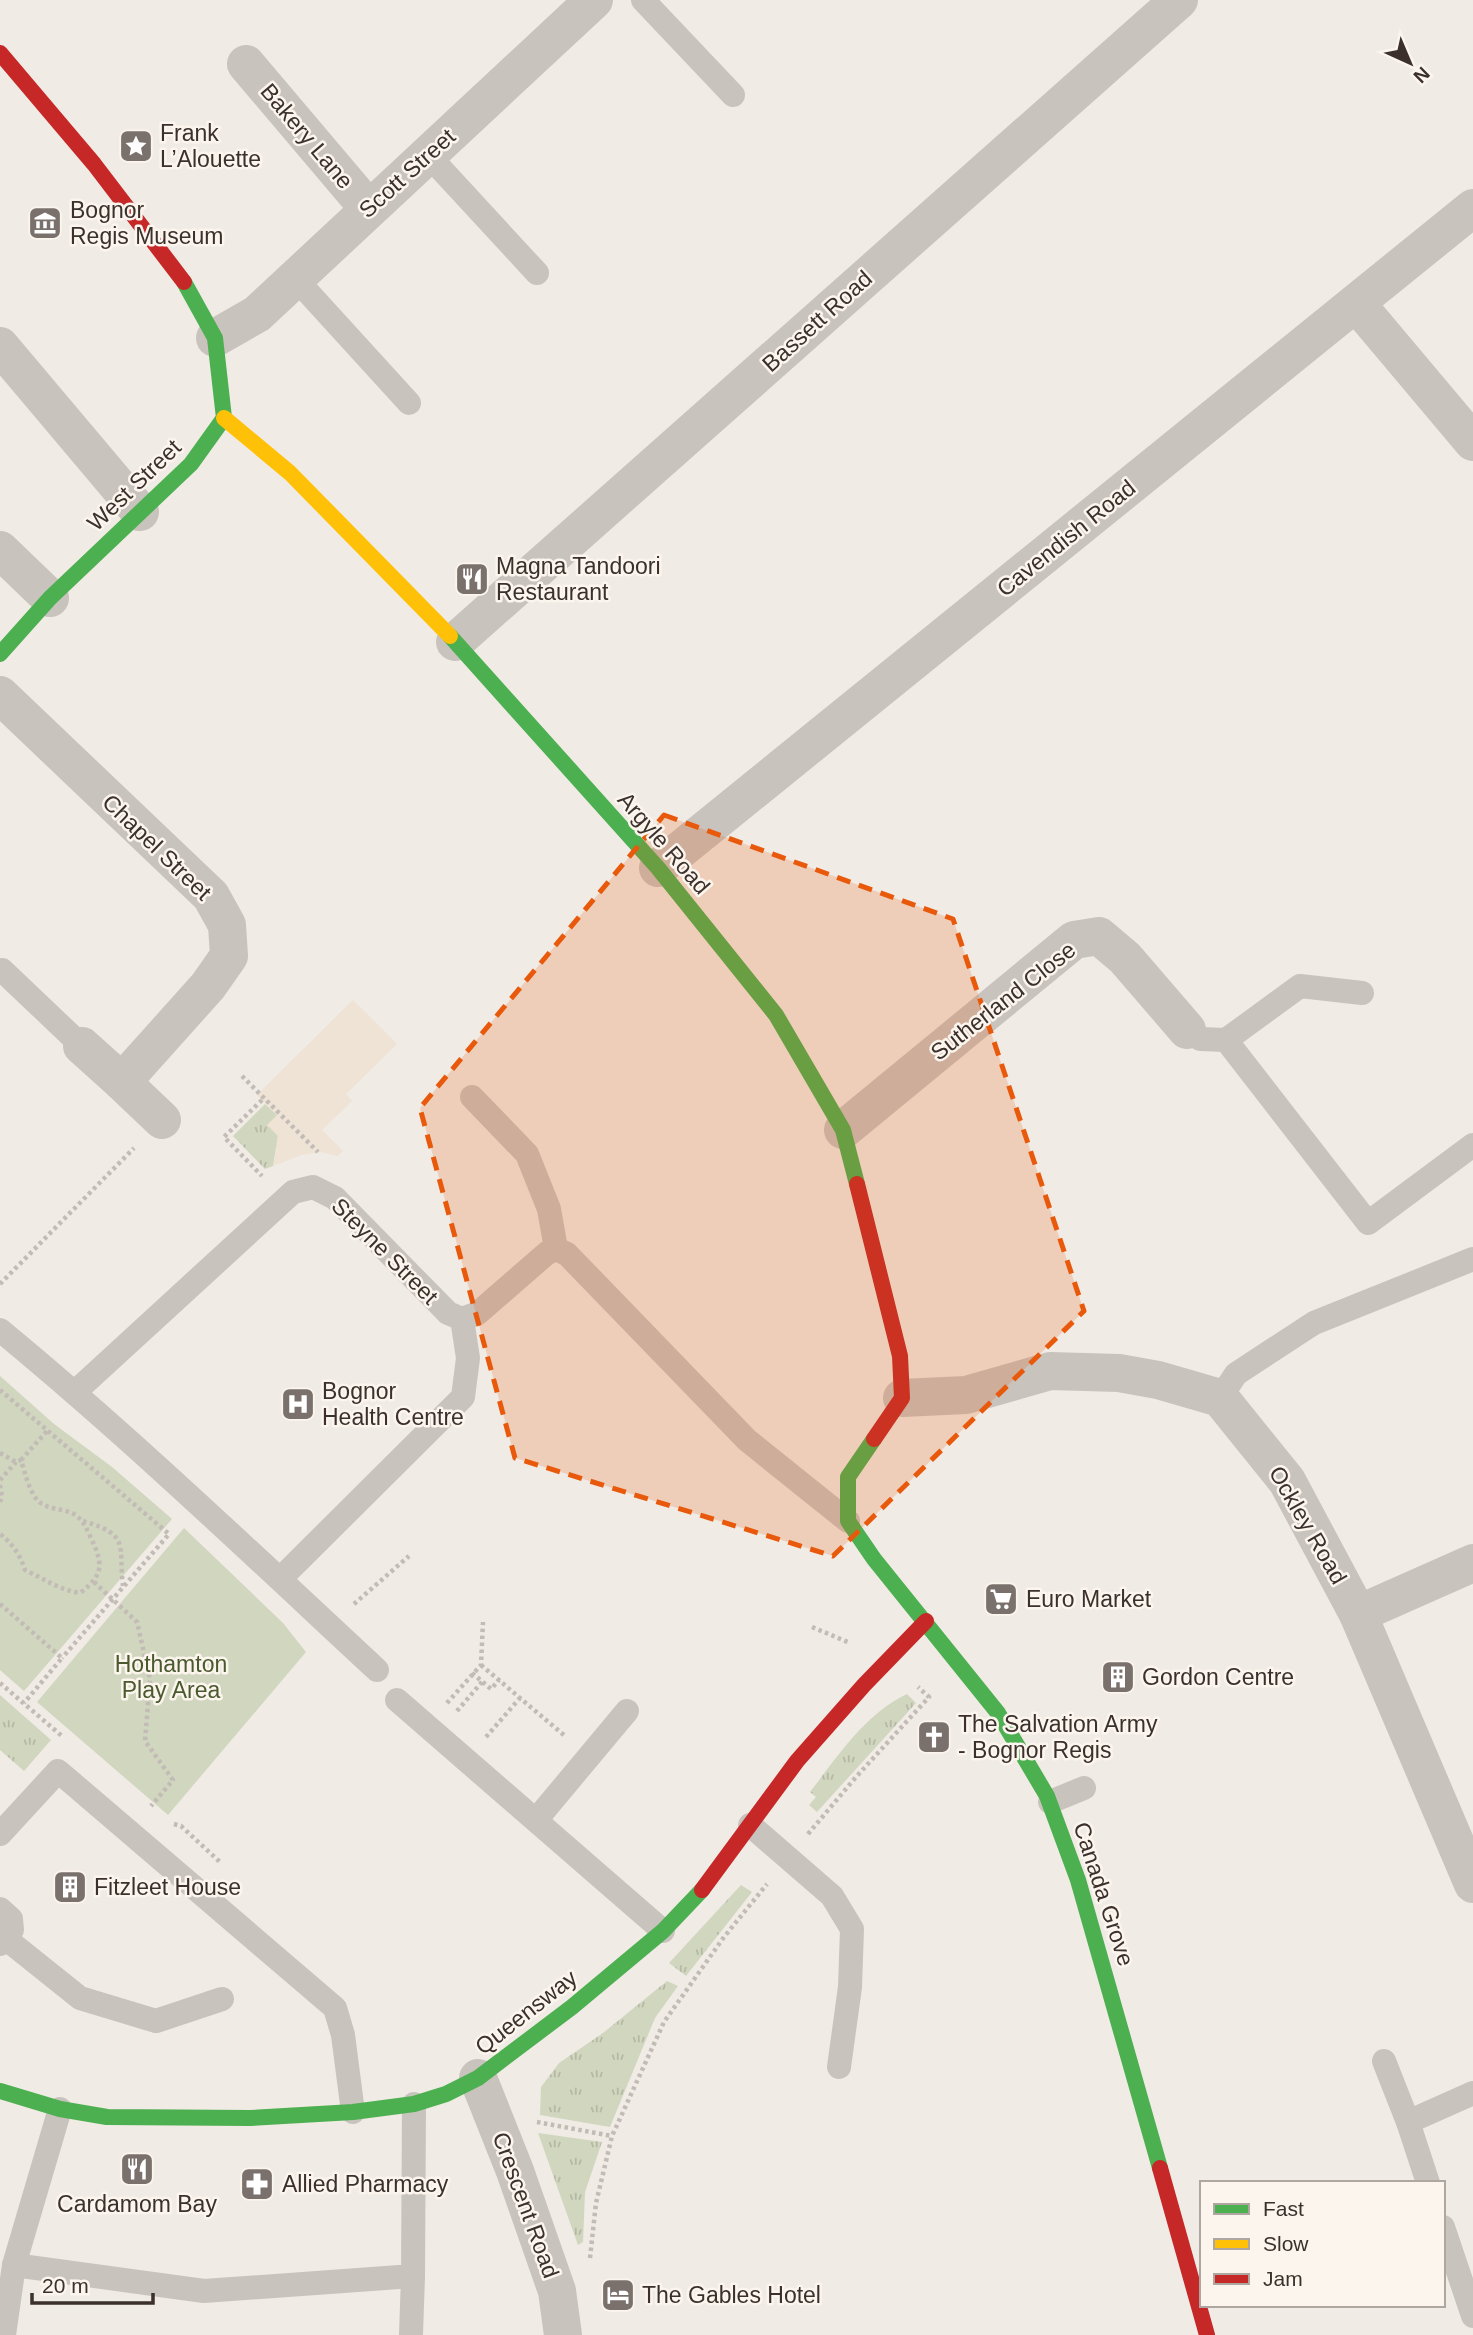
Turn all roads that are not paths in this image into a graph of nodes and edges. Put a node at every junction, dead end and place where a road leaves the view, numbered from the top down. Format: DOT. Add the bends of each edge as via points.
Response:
graph roads {
  1 [pos="594,0"];
  2 [pos="643,0"];
  3 [pos="1179,0"];
  4 [pos="0,53"];
  5 [pos="246,64"];
  6 [pos="733,95"];
  7 [pos="429,156"];
  8 [pos="368,208"];
  9 [pos="1473,208"];
  10 [pos="537,273"];
  11 [pos="295,278"];
  12 [pos="1356,303"];
  13 [pos="215,338"];
  14 [pos="0,346"];
  15 [pos="408,403"];
  16 [pos="224,418"];
  17 [pos="1473,442"];
  18 [pos="141,512"];
  19 [pos="0,550"];
  20 [pos="50,598"];
  21 [pos="455,642"];
  22 [pos="0,654"];
  23 [pos="0,695"];
  24 [pos="658,868"];
  25 [pos="2,970"];
  26 [pos="1362,993"];
  27 [pos="1186,1030"];
  28 [pos="1226,1040"];
  29 [pos="82,1046"];
  30 [pos="122,1082"];
  31 [pos="472,1097"];
  32 [pos="162,1121"];
  33 [pos="843,1130"];
  34 [pos="1473,1145"];
  35 [pos="556,1249"];
  36 [pos="1473,1259"];
  37 [pos="462,1319"];
  38 [pos="0,1330"];
  39 [pos="75,1392"];
  40 [pos="902,1398"];
  41 [pos="1220,1398"];
  42 [pos="848,1521"];
  43 [pos="1473,1563"];
  44 [pos="280,1579"];
  45 [pos="1358,1614"];
  46 [pos="926,1621"];
  47 [pos="377,1670"];
  48 [pos="397,1700"];
  49 [pos="627,1711"];
  50 [pos="1084,1788"];
  51 [pos="1049,1802"];
  52 [pos="536,1820"];
  53 [pos="750,1825"];
  54 [pos="0,1834"];
  55 [pos="1472,1877"];
  56 [pos="0,1909"];
  57 [pos="663,1931"];
  58 [pos="2,1941"];
  59 [pos="222,1998"];
  60 [pos="1384,2061"];
  61 [pos="839,2067"];
  62 [pos="0,2091"];
  63 [pos="1473,2093"];
  64 [pos="484,2094"];
  65 [pos="414,2104"];
  66 [pos="60,2109"];
  67 [pos="353,2112"];
  68 [pos="1408,2122"];
  69 [pos="1427,2181"];
  70 [pos="1445,2233"];
  71 [pos="14,2265"];
  72 [pos="413,2276"];
  73 [pos="1473,2316"];
  74 [pos="4,2335"];
  75 [pos="411,2335"];
  76 [pos="563,2335"];
  77 [pos="1207,2335"];
  1 -- 7 [label="street, Scott Street"];
  2 -- 6 [label="lane"];
  3 -- 21 [label="street, Bassett Road"];
  4 -- 13 [label="main road" via="94,164 191,292"];
  5 -- 8 [label="street, Bakery Lane"];
  7 -- 8 [label="street, Scott Street"];
  7 -- 10 [label="lane"];
  8 -- 11 [label="street, Scott Street"];
  9 -- 12 [label="street, Cavendish Road"];
  11 -- 13 [label="street, Scott Street" via="257,314"];
  11 -- 15 [label="lane"];
  12 -- 17 [label="street"];
  12 -- 24 [label="street, Cavendish Road"];
  13 -- 16 [label="main road"];
  14 -- 18 [label="street"];
  16 -- 18 [label="main road, West Street" via="191,464"];
  16 -- 21 [label="main road, Argyle Road" via="290,473"];
  18 -- 20 [label="main road, West Street"];
  19 -- 20 [label="street"];
  20 -- 22 [label="main road, West Street"];
  21 -- 24 [label="main road, Argyle Road"];
  23 -- 30 [label="street, Chapel Street" via="211,896 227,925 229,956"];
  24 -- 33 [label="main road, Argyle Road" via="776,1015"];
  25 -- 29 [label="lane"];
  26 -- 28 [label="lane" via="1300,986"];
  27 -- 28 [label="lane" via="1200,1039"];
  27 -- 33 [label="street, Sutherland Close" via="1125,958 1099,936 1074,940"];
  28 -- 34 [label="lane" via="1368,1223"];
  29 -- 30 [label="street"];
  30 -- 32 [label="street"];
  31 -- 35 [label="lane" via="527,1154 549,1209"];
  33 -- 40 [label="main road, Argyle Road" via="900,1356"];
  35 -- 37 [label="lane, Steyne Street" via="478,1313"];
  35 -- 42 [label="lane" via="567,1254 747,1440"];
  36 -- 41 [label="lane" via="1314,1323 1236,1374"];
  37 -- 39 [label="lane, Steyne Street" via="448,1313 335,1198 313,1187 293,1192"];
  37 -- 44 [label="lane" via="468,1358 463,1397"];
  38 -- 39 [label="lane"];
  39 -- 44 [label="lane"];
  40 -- 41 [label="street" via="966,1395 1050,1371 1119,1373"];
  40 -- 42 [label="main road" via="848,1477"];
  41 -- 45 [label="street, Ockley Road" via="1287,1481"];
  42 -- 46 [label="main road, Canada Grove"];
  43 -- 45 [label="street"];
  44 -- 47 [label="lane"];
  45 -- 55 [label="street, Ockley Road"];
  46 -- 51 [label="main road, Canada Grove" via="998,1713"];
  46 -- 53 [label="main road, Queensway" via="797,1761"];
  48 -- 52 [label="lane"];
  49 -- 52 [label="lane"];
  50 -- 51 [label="lane"];
  51 -- 77 [label="main road, Canada Grove" via="1078,1880"];
  52 -- 57 [label="lane"];
  53 -- 57 [label="main road, Queensway" via="699,1893"];
  53 -- 61 [label="lane" via="832,1896 852,1929"];
  54 -- 67 [label="lane" via="58,1771 335,2008"];
  56 -- 58 [label="lane" via="11,1919 12,1930"];
  57 -- 64 [label="main road, Queensway" via="572,2007"];
  58 -- 59 [label="lane" via="80,1998 156,2021"];
  60 -- 68 [label="lane"];
  62 -- 66 [label="main road, Queensway"];
  63 -- 68 [label="lane"];
  64 -- 65 [label="main road, Queensway" via="446,2094"];
  64 -- 76 [label="street, Crescent Road" via="557,2291"];
  65 -- 67 [label="main road, Queensway"];
  65 -- 72 [label="lane"];
  66 -- 67 [label="main road, Queensway" via="107,2117 250,2118"];
  66 -- 71 [label="lane"];
  68 -- 69 [label="lane"];
  70 -- 73 [label="lane"];
  71 -- 72 [label="lane" via="204,2291"];
  71 -- 74 [label="lane"];
  72 -- 75 [label="lane"];
}
